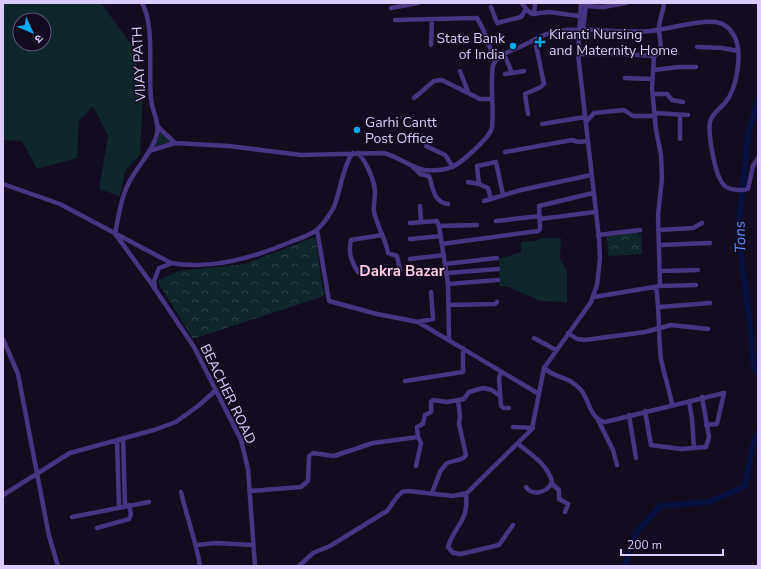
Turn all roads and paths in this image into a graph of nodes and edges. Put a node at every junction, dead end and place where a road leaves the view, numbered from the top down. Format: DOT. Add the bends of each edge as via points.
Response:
graph roads {
  1 [pos="142,3"];
  2 [pos="418,3"];
  3 [pos="522,3"];
  4 [pos="535,3"];
  5 [pos="626,3"];
  6 [pos="664,3"];
  7 [pos="584,4"];
  8 [pos="491,7"];
  9 [pos="391,8"];
  10 [pos="526,9"];
  11 [pos="534,14"];
  12 [pos="579,16"];
  13 [pos="395,20"];
  14 [pos="432,20"];
  15 [pos="659,30"];
  16 [pos="581,31"];
  17 [pos="534,40"];
  18 [pos="431,45"];
  19 [pos="697,47"];
  20 [pos="738,51"];
  21 [pos="504,54"];
  22 [pos="578,54"];
  23 [pos="654,56"];
  24 [pos="495,61"];
  25 [pos="696,68"];
  26 [pos="653,70"];
  27 [pos="460,71"];
  28 [pos="524,71"];
  29 [pos="512,73"];
  30 [pos="505,74"];
  31 [pos="625,78"];
  32 [pos="652,79"];
  33 [pos="468,92"];
  34 [pos="654,94"];
  35 [pos="414,98"];
  36 [pos="492,99"];
  37 [pos="682,102"];
  38 [pos="528,114"];
  39 [pos="680,114"];
  40 [pos="655,115"];
  41 [pos="688,115"];
  42 [pos="586,119"];
  43 [pos="542,124"];
  44 [pos="158,127"];
  45 [pos="680,139"];
  46 [pos="588,141"];
  47 [pos="175,143"];
  48 [pos="426,146"];
  49 [pos="149,151"];
  50 [pos="505,152"];
  51 [pos="356,153"];
  52 [pos="757,159"];
  53 [pos="412,166"];
  54 [pos="453,167"];
  55 [pos="591,175"];
  56 [pos="468,182"];
  57 [pos="3,184"];
  58 [pos="479,184"];
  59 [pos="593,194"];
  60 [pos="503,195"];
  61 [pos="491,198"];
  62 [pos="484,201"];
  63 [pos="448,204"];
  64 [pos="420,206"];
  65 [pos="595,212"];
  66 [pos="540,218"];
  67 [pos="496,221"];
  68 [pos="421,222"];
  69 [pos="410,223"];
  70 [pos="702,223"];
  71 [pos="477,225"];
  72 [pos="439,226"];
  73 [pos="317,230"];
  74 [pos="640,230"];
  75 [pos="658,230"];
  76 [pos="115,234"];
  77 [pos="382,235"];
  78 [pos="598,235"];
  79 [pos="441,236"];
  80 [pos="410,239"];
  81 [pos="710,243"];
  82 [pos="442,244"];
  83 [pos="659,244"];
  84 [pos="444,255"];
  85 [pos="497,258"];
  86 [pos="410,259"];
  87 [pos="171,264"];
  88 [pos="445,264"];
  89 [pos="498,269"];
  90 [pos="698,270"];
  91 [pos="660,271"];
  92 [pos="447,273"];
  93 [pos="498,280"];
  94 [pos="448,284"];
  95 [pos="696,285"];
  96 [pos="658,287"];
  97 [pos="156,289"];
  98 [pos="431,292"];
  99 [pos="594,297"];
  100 [pos="497,302"];
  101 [pos="710,303"];
  102 [pos="449,305"];
  103 [pos="660,306"];
  104 [pos="418,322"];
  105 [pos="659,328"];
  106 [pos="708,329"];
  107 [pos="568,333"];
  108 [pos="534,338"];
  109 [pos="3,339"];
  110 [pos="449,339"];
  111 [pos="463,348"];
  112 [pos="556,350"];
  113 [pos="544,368"];
  114 [pos="501,372"];
  115 [pos="405,381"];
  116 [pos="216,390"];
  117 [pos="539,394"];
  118 [pos="500,396"];
  119 [pos="702,397"];
  120 [pos="458,400"];
  121 [pos="689,401"];
  122 [pos="672,404"];
  123 [pos="509,408"];
  124 [pos="645,411"];
  125 [pos="629,415"];
  126 [pos="598,420"];
  127 [pos="706,425"];
  128 [pos="513,427"];
  129 [pos="533,428"];
  130 [pos="418,437"];
  131 [pos="123,438"];
  132 [pos="117,440"];
  133 [pos="518,444"];
  134 [pos="694,448"];
  135 [pos="636,458"];
  136 [pos="616,465"];
  137 [pos="416,466"];
  138 [pos="38,474"];
  139 [pos="552,484"];
  140 [pos="526,487"];
  141 [pos="250,491"];
  142 [pos="181,492"];
  143 [pos="432,493"];
  144 [pos="466,494"];
  145 [pos="3,495"];
  146 [pos="149,502"];
  147 [pos="127,505"];
  148 [pos="119,506"];
  149 [pos="565,512"];
  150 [pos="72,517"];
  151 [pos="513,525"];
  152 [pos="97,528"];
  153 [pos="197,545"];
  154 [pos="253,545"];
  155 [pos="58,566"];
  156 [pos="200,566"];
  157 [pos="255,566"];
  158 [pos="299,566"];
  1 -- 44 [label="street, VIJAY PATH" via="150,29 148,80 151,104"];
  2 -- 9 [label="street"];
  3 -- 10 [label="street"];
  4 -- 11 [label="street"];
  5 -- 7 [label="street" via="603,7"];
  6 -- 15 [label="street"];
  7 -- 12 [label="street"];
  7 -- 16 [label="street"];
  8 -- 10 [label="street" via="497,23 521,16"];
  10 -- 11 [label="street"];
  11 -- 12 [label="street" via="549,12"];
  12 -- 16 [label="street"];
  13 -- 14 [label="street"];
  14 -- 18 [label="street"];
  14 -- 24 [label="street" via="477,18"];
  15 -- 16 [label="street"];
  15 -- 20 [label="street" via="716,22 734,34"];
  15 -- 23 [label="street" via="661,49"];
  16 -- 17 [label="street" via="550,33"];
  16 -- 22 [label="street"];
  17 -- 21 [label="street"];
  17 -- 38 [label="street" via="544,84 525,94"];
  19 -- 20 [label="street"];
  20 -- 52 [label="street" via="739,60 730,96 713,115 710,123 713,152 722,184 727,188 749,188"];
  21 -- 24 [label="street"];
  21 -- 29 [label="street"];
  22 -- 23 [label="street"];
  22 -- 42 [label="street"];
  23 -- 26 [label="street"];
  24 -- 36 [label="street" via="492,71"];
  25 -- 26 [label="street"];
  26 -- 32 [label="street"];
  27 -- 33 [label="street"];
  28 -- 29 [label="street"];
  29 -- 30 [label="street"];
  31 -- 32 [label="street"];
  32 -- 34 [label="street"];
  33 -- 35 [label="street" via="449,82 438,80"];
  33 -- 36 [label="street" via="480,99"];
  34 -- 37 [label="street" via="667,94 672,100"];
  34 -- 40 [label="street"];
  36 -- 54 [label="street" via="491,131 476,148"];
  39 -- 40 [label="street"];
  39 -- 41 [label="street"];
  39 -- 45 [label="street"];
  40 -- 42 [label="street" via="633,116 621,111 594,113"];
  40 -- 75 [label="street" via="662,171"];
  42 -- 43 [label="street"];
  42 -- 46 [label="street"];
  44 -- 47 [label="street"];
  44 -- 49 [label="street"];
  46 -- 50 [label="street" via="572,140"];
  46 -- 55 [label="street"];
  47 -- 49 [label="street"];
  47 -- 51 [label="street" via="229,146 301,155"];
  48 -- 54 [label="street" via="445,155"];
  49 -- 76 [label="street" via="125,191"];
  51 -- 53 [label="street" via="394,155"];
  51 -- 73 [label="street" via="348,159 334,207"];
  51 -- 77 [label="street" via="366,162 374,188 374,212"];
  53 -- 54 [label="street" via="427,171"];
  53 -- 63 [label="street" via="418,173 428,176 436,197 440,202"];
  55 -- 59 [label="street"];
  55 -- 60 [label="street"];
  56 -- 58 [label="street"];
  57 -- 76 [label="street" via="60,204"];
  58 -- 60 [label="street" via="477,166 496,162"];
  58 -- 61 [label="street" via="488,188"];
  59 -- 65 [label="street"];
  59 -- 66 [label="street" via="540,205"];
  60 -- 61 [label="street"];
  61 -- 62 [label="street"];
  64 -- 68 [label="street"];
  65 -- 66 [label="street"];
  65 -- 78 [label="street"];
  66 -- 67 [label="street"];
  66 -- 82 [label="street" via="540,229 537,232"];
  68 -- 69 [label="street"];
  68 -- 72 [label="street" via="437,221"];
  70 -- 75 [label="street" via="693,228"];
  71 -- 72 [label="street"];
  72 -- 79 [label="street"];
  73 -- 87 [label="street" via="278,248 245,259 210,264"];
  73 -- 104 [label="street" via="329,301"];
  74 -- 78 [label="street"];
  75 -- 83 [label="street"];
  76 -- 87 [label="street"];
  76 -- 97 [label="street, BEACHER ROAD"];
  77 -- 77 [label="street" via="388,253 397,256 400,271 358,272 350,257 351,240"];
  78 -- 99 [label="street" via="600,272"];
  79 -- 80 [label="street"];
  79 -- 82 [label="street"];
  81 -- 83 [label="street"];
  82 -- 84 [label="street"];
  83 -- 91 [label="street"];
  84 -- 86 [label="street"];
  84 -- 88 [label="street"];
  85 -- 88 [label="street"];
  87 -- 97 [label="street" via="159,268 154,281"];
  88 -- 92 [label="street"];
  89 -- 92 [label="street"];
  90 -- 91 [label="street"];
  91 -- 96 [label="street"];
  92 -- 94 [label="street"];
  93 -- 94 [label="street"];
  94 -- 102 [label="street"];
  95 -- 96 [label="street"];
  96 -- 99 [label="street"];
  96 -- 103 [label="street"];
  97 -- 116 [label="street, BEACHER ROAD" via="194,347"];
  98 -- 104 [label="street" via="433,319"];
  99 -- 107 [label="street"];
  100 -- 102 [label="street"];
  101 -- 103 [label="street"];
  102 -- 110 [label="street"];
  103 -- 105 [label="street"];
  104 -- 110 [label="street"];
  105 -- 106 [label="street" via="671,325"];
  105 -- 107 [label="street" via="585,340 577,339"];
  105 -- 122 [label="street" via="661,359"];
  107 -- 112 [label="street"];
  108 -- 112 [label="street"];
  109 -- 138 [label="street" via="18,374"];
  110 -- 111 [label="street"];
  111 -- 114 [label="street"];
  111 -- 115 [label="street" via="463,372"];
  112 -- 113 [label="street"];
  113 -- 117 [label="street"];
  113 -- 126 [label="street" via="574,383 582,391"];
  114 -- 117 [label="street"];
  114 -- 118 [label="street"];
  116 -- 131 [label="street" via="176,422"];
  116 -- 141 [label="street, BEACHER ROAD" via="241,440"];
  117 -- 129 [label="street"];
  118 -- 120 [label="street" via="492,390 483,388 469,392 466,399"];
  118 -- 123 [label="street" via="502,407"];
  119 -- 121 [label="street"];
  119 -- 127 [label="street"];
  119 -- 127 [label="street" via="725,393 717,424"];
  120 -- 130 [label="street" via="432,400 431,412 425,415 423,425 417,427"];
  120 -- 143 [label="street" via="459,424 466,455 457,462 449,462 444,466"];
  121 -- 122 [label="street"];
  121 -- 134 [label="street"];
  122 -- 124 [label="street"];
  124 -- 125 [label="street"];
  124 -- 134 [label="street" via="651,444 681,449"];
  125 -- 126 [label="street" via="608,421"];
  125 -- 135 [label="street"];
  126 -- 136 [label="street" via="613,450"];
  127 -- 134 [label="street" via="709,440 706,447"];
  128 -- 129 [label="street"];
  129 -- 133 [label="street"];
  130 -- 137 [label="street" via="421,443"];
  130 -- 141 [label="street" via="374,443 334,456 313,453 308,456 306,484 301,487"];
  131 -- 132 [label="street"];
  131 -- 147 [label="street"];
  132 -- 138 [label="street" via="70,452 43,468"];
  132 -- 148 [label="street"];
  133 -- 139 [label="street" via="535,457 549,473"];
  133 -- 144 [label="street"];
  138 -- 145 [label="street"];
  138 -- 155 [label="street" via="49,536"];
  139 -- 140 [label="street" via="542,492 533,492"];
  139 -- 149 [label="street" via="559,490 559,499 568,504"];
  141 -- 154 [label="street, BEACHER ROAD"];
  142 -- 153 [label="street"];
  143 -- 144 [label="street" via="453,496"];
  143 -- 158 [label="street" via="402,492 387,511 330,546 313,552"];
  144 -- 151 [label="street" via="467,506 464,517 448,547 453,553 461,554 499,545"];
  146 -- 147 [label="street"];
  147 -- 148 [label="street"];
  147 -- 152 [label="street" via="131,514 129,519"];
  148 -- 150 [label="street"];
  153 -- 154 [label="street"];
  153 -- 156 [label="street"];
  154 -- 157 [label="street, BEACHER ROAD"];
}
